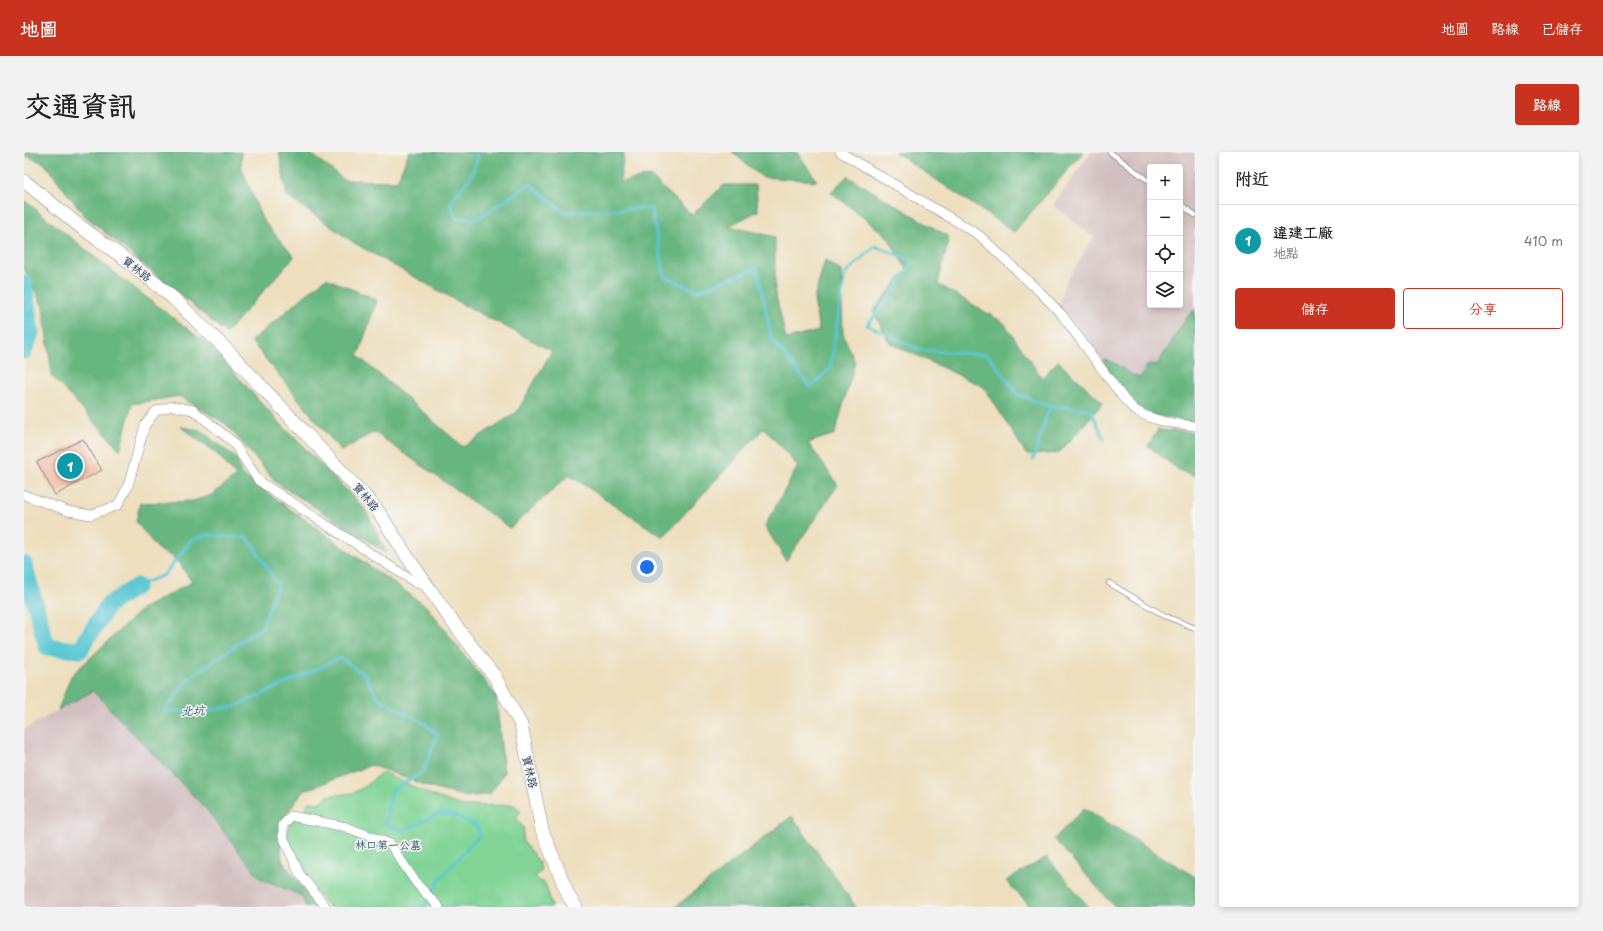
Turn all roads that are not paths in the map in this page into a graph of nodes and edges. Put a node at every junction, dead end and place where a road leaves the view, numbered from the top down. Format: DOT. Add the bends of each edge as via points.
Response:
graph roads {
  1 [pos="840,152"];
  2 [pos="1110,152"];
  3 [pos="1147,180"];
  4 [pos="24,181"];
  5 [pos="1183,206"];
  6 [pos="1195,215"];
  7 [pos="1195,426"];
  8 [pos="24,495"];
  9 [pos="1109,583"];
  10 [pos="427,586"];
  11 [pos="1195,628"];
  12 [pos="437,904"];
  13 [pos="326,907"];
  14 [pos="576,907"];
  1 -- 7 [label="street" via="979,235 1062,315 1119,393 1135,410 1151,417"];
  2 -- 3 [label="lane"];
  4 -- 10 [label="main road, 寶林路" via="173,298 230,353 376,508"];
  5 -- 6 [label="lane"];
  8 -- 10 [label="street" via="68,511 91,515 118,505 128,486 144,425 156,410 172,406 193,410 233,442 259,480 416,583"];
  9 -- 11 [label="lane" via="1165,616"];
  10 -- 14 [label="main road, 寶林路" via="495,678 521,725 542,830 569,897"];
  12 -- 13 [label="street" via="417,884 390,844 346,827 291,816 283,825 283,836 299,873"];
}
